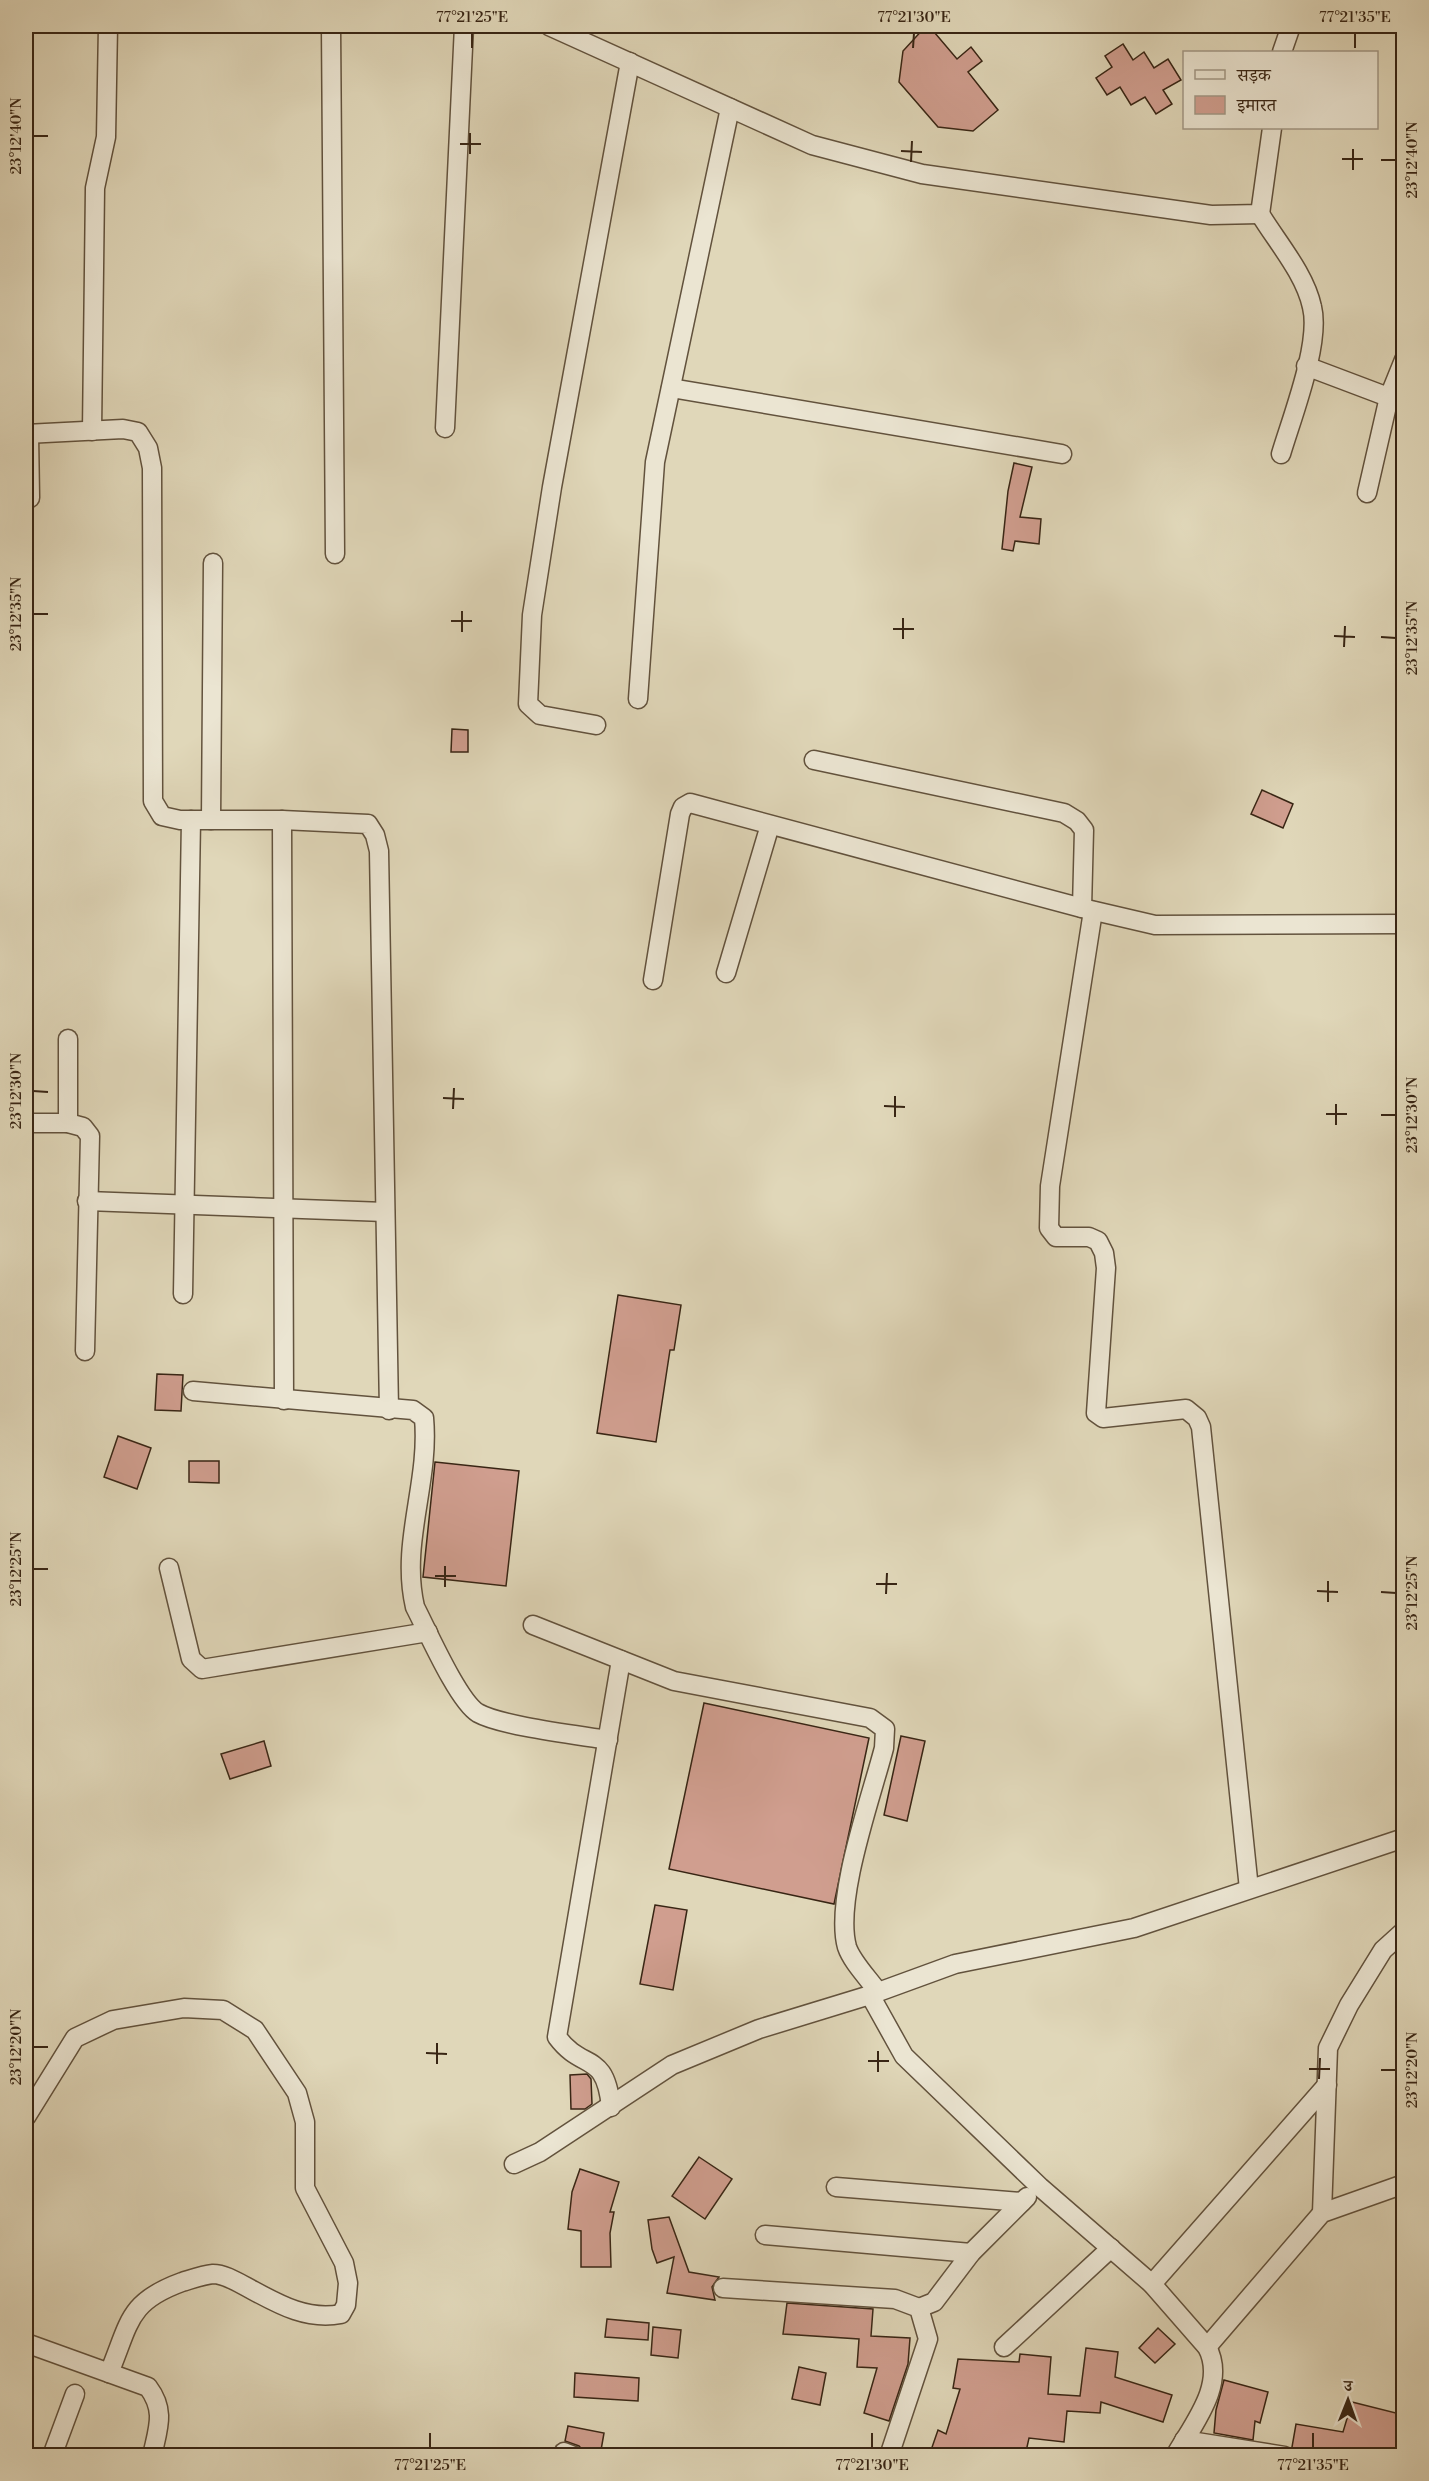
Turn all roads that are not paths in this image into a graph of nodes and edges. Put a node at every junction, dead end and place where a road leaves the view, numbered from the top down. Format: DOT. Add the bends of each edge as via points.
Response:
graph roads {
  1 [pos="108,26"];
  2 [pos="331,26"];
  3 [pos="464,26"];
  4 [pos="549,26"];
  5 [pos="1291,26"];
  6 [pos="1282,51"];
  7 [pos="630,62"];
  8 [pos="730,108"];
  9 [pos="1272,129"];
  10 [pos="1260,214"];
  11 [pos="1404,360"];
  12 [pos="1306,366"];
  13 [pos="671,388"];
  14 [pos="1396,400"];
  15 [pos="446,428"];
  16 [pos="92,431"];
  17 [pos="27,434"];
  18 [pos="1062,454"];
  19 [pos="1281,454"];
  20 [pos="1367,493"];
  21 [pos="30,498"];
  22 [pos="335,554"];
  23 [pos="213,563"];
  24 [pos="638,699"];
  25 [pos="596,725"];
  26 [pos="814,760"];
  27 [pos="191,820"];
  28 [pos="211,820"];
  29 [pos="282,820"];
  30 [pos="770,825"];
  31 [pos="1088,910"];
  32 [pos="1404,924"];
  33 [pos="726,972"];
  34 [pos="653,980"];
  35 [pos="68,1040"];
  36 [pos="26,1123"];
  37 [pos="68,1123"];
  38 [pos="87,1201"];
  39 [pos="185,1203"];
  40 [pos="284,1206"];
  41 [pos="385,1212"];
  42 [pos="183,1294"];
  43 [pos="85,1351"];
  44 [pos="194,1391"];
  45 [pos="284,1400"];
  46 [pos="389,1410"];
  47 [pos="169,1568"];
  48 [pos="533,1625"];
  49 [pos="428,1632"];
  50 [pos="621,1660"];
  51 [pos="608,1740"];
  52 [pos="1404,1838"];
  53 [pos="1249,1890"];
  54 [pos="1404,1931"];
  55 [pos="874,1994"];
  56 [pos="1327,2085"];
  57 [pos="611,2107"];
  58 [pos="26,2117"];
  59 [pos="514,2164"];
  60 [pos="1404,2184"];
  61 [pos="836,2187"];
  62 [pos="1040,2187"];
  63 [pos="1022,2202"];
  64 [pos="1322,2213"];
  65 [pos="765,2235"];
  66 [pos="1111,2248"];
  67 [pos="971,2253"];
  68 [pos="1152,2284"];
  69 [pos="723,2288"];
  70 [pos="919,2308"];
  71 [pos="26,2343"];
  72 [pos="1004,2347"];
  73 [pos="1207,2347"];
  74 [pos="109,2373"];
  75 [pos="75,2394"];
  76 [pos="1179,2448"];
  77 [pos="52,2456"];
  78 [pos="152,2456"];
  79 [pos="889,2456"];
  80 [pos="1285,2456"];
  1 -- 16 [label="street" via="106,137 95,188"];
  2 -- 22 [label="street"];
  3 -- 15 [label="street"];
  4 -- 7 [label="street"];
  5 -- 6 [label="street"];
  7 -- 8 [label="street"];
  7 -- 25 [label="street" via="552,487 532,615 526,688 528,704 540,715"];
  8 -- 10 [label="street" via="812,145 922,174 1211,214"];
  8 -- 13 [label="street"];
  9 -- 10 [label="street"];
  10 -- 12 [label="street" via="1312,306 1315,332"];
  11 -- 14 [label="street"];
  12 -- 14 [label="street"];
  12 -- 19 [label="street"];
  13 -- 18 [label="street"];
  13 -- 24 [label="street" via="655,462"];
  14 -- 20 [label="street"];
  16 -- 17 [label="street"];
  16 -- 27 [label="street" via="138,432 148,448 152,468 153,801 162,816"];
  17 -- 21 [label="street"];
  23 -- 28 [label="street"];
  26 -- 31 [label="street" via="1064,813 1084,830"];
  27 -- 28 [label="street"];
  27 -- 39 [label="street"];
  28 -- 29 [label="street"];
  29 -- 40 [label="street"];
  29 -- 41 [label="street" via="368,824 375,835 379,851"];
  30 -- 31 [label="street"];
  30 -- 33 [label="street"];
  30 -- 34 [label="street" via="690,803 683,807"];
  31 -- 32 [label="street" via="1180,927"];
  31 -- 53 [label="street" via="1050,1186 1049,1228 1056,1237 1098,1241 1104,1253 1096,1413 1103,1418 1186,1409 1201,1427"];
  35 -- 37 [label="street"];
  36 -- 37 [label="street"];
  37 -- 38 [label="street" via="83,1127 90,1136"];
  38 -- 39 [label="street"];
  38 -- 43 [label="street"];
  39 -- 40 [label="street"];
  39 -- 42 [label="street"];
  40 -- 41 [label="street"];
  40 -- 45 [label="street"];
  41 -- 46 [label="street"];
  44 -- 45 [label="street"];
  45 -- 46 [label="street"];
  46 -- 49 [label="street" via="413,1410 424,1418 426,1442 408,1569 415,1607"];
  47 -- 49 [label="street" via="191,1659 202,1669"];
  48 -- 50 [label="street"];
  49 -- 51 [label="street" via="464,1700 478,1713"];
  50 -- 51 [label="street"];
  50 -- 55 [label="street" via="674,1681 870,1719 885,1729 884,1748 844,1899 843,1928 848,1950"];
  51 -- 57 [label="street" via="557,2037 600,2069 609,2084"];
  52 -- 53 [label="street"];
  53 -- 55 [label="street" via="1134,1928 955,1964"];
  54 -- 56 [label="street" via="1383,1950 1349,2005 1329,2048"];
  55 -- 57 [label="street" via="759,2029 672,2066"];
  55 -- 62 [label="street" via="904,2056"];
  56 -- 64 [label="street"];
  56 -- 68 [label="street"];
  57 -- 59 [label="street"];
  58 -- 74 [label="street" via="75,2038 112,2020 184,2008 223,2010 255,2030 297,2093 305,2122 305,2188 344,2263 348,2283 341,2314 325,2317 298,2313 232,2279 215,2274 197,2277 146,2298 135,2311"];
  60 -- 64 [label="street"];
  61 -- 63 [label="street"];
  62 -- 63 [label="street"];
  62 -- 66 [label="street"];
  63 -- 67 [label="street"];
  64 -- 73 [label="street"];
  65 -- 67 [label="street"];
  66 -- 68 [label="street"];
  66 -- 72 [label="street"];
  67 -- 70 [label="street" via="934,2302"];
  68 -- 73 [label="street"];
  69 -- 70 [label="street" via="895,2299"];
  70 -- 79 [label="street" via="928,2339"];
  71 -- 74 [label="street"];
  73 -- 76 [label="street" via="1212,2357 1212,2390"];
  74 -- 78 [label="street" via="148,2387 158,2399 160,2424"];
  75 -- 77 [label="street"];
  76 -- 80 [label="street"];
}
